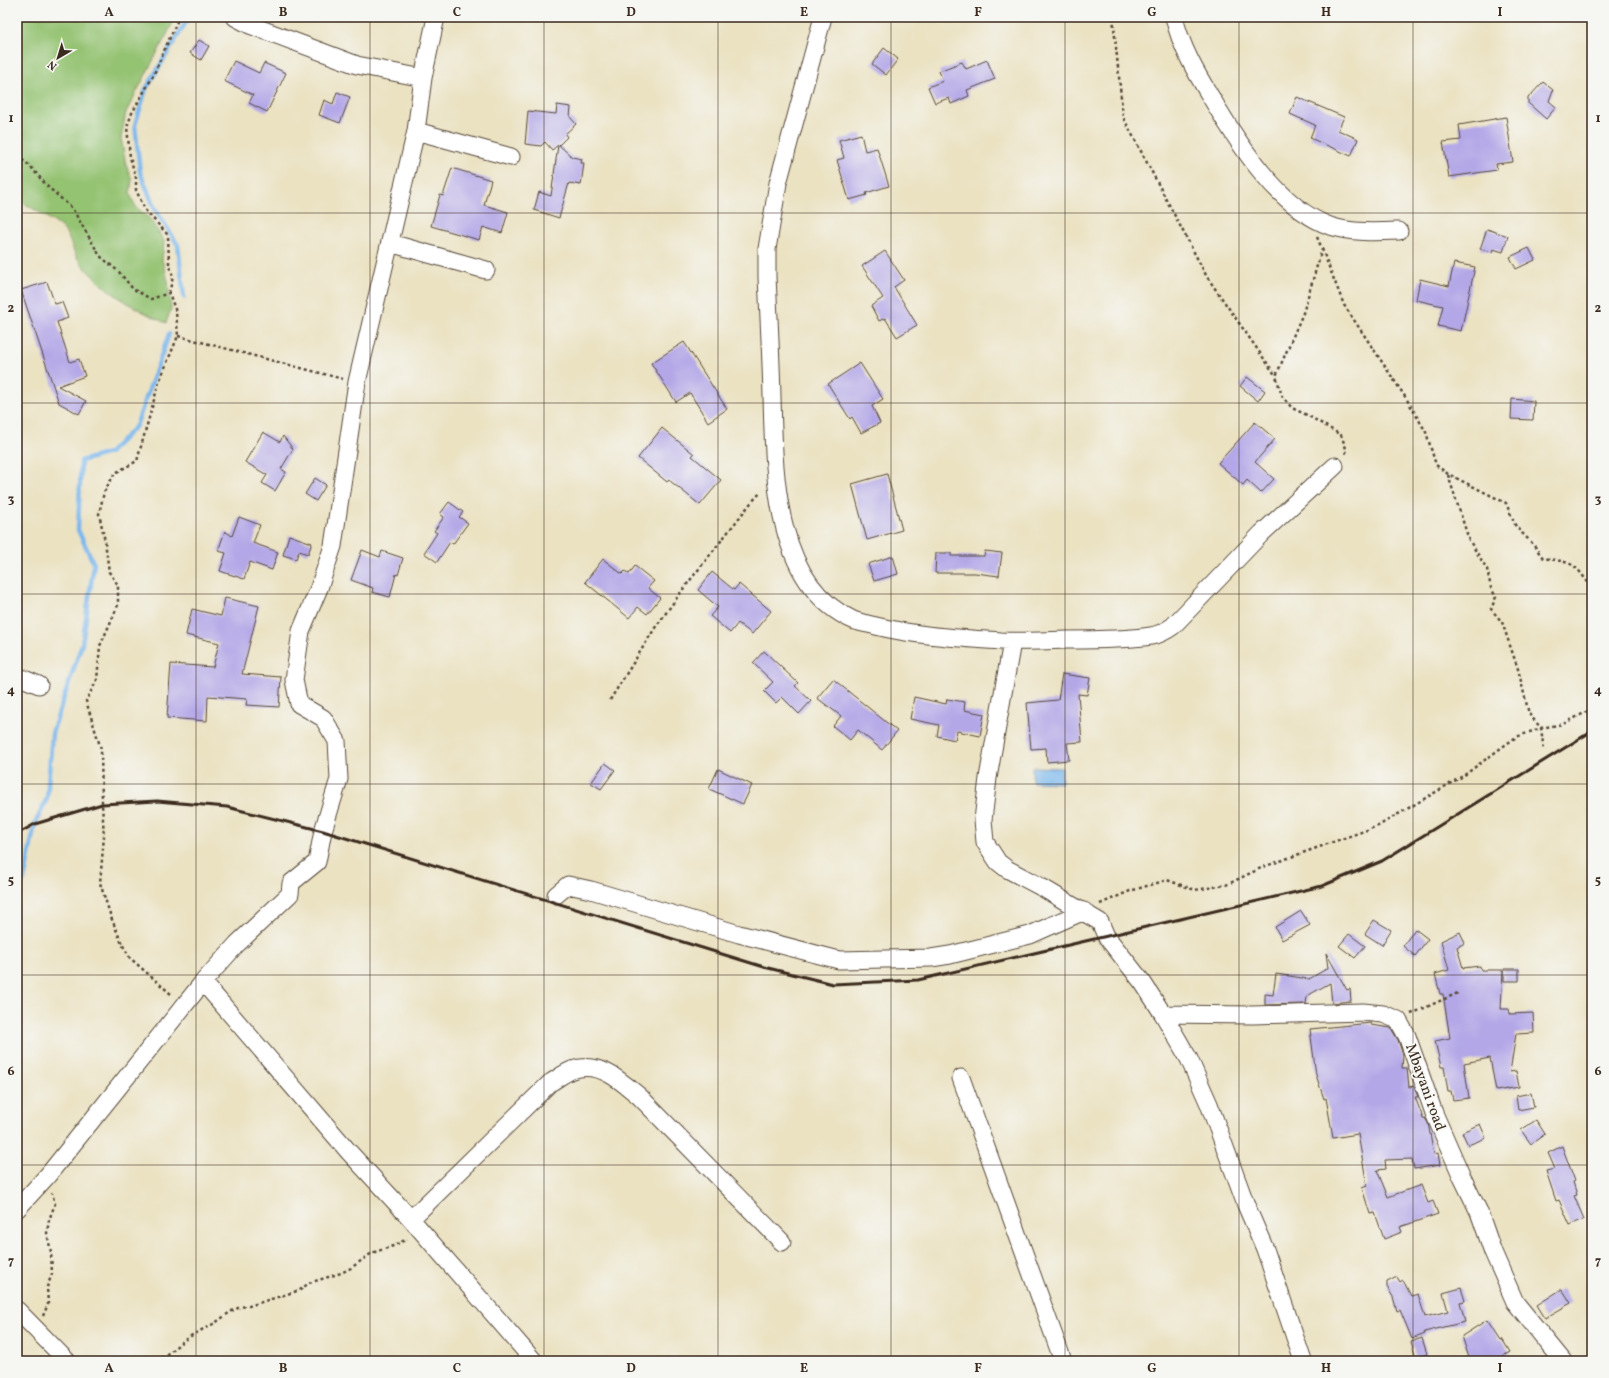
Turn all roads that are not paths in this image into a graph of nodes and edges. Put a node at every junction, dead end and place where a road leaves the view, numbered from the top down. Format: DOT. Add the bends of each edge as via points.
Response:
graph roads {
  1 [pos="235,17"];
  2 [pos="436,17"];
  3 [pos="823,17"];
  4 [pos="1174,17"];
  5 [pos="424,78"];
  6 [pos="416,131"];
  7 [pos="511,156"];
  8 [pos="1399,231"];
  9 [pos="390,243"];
  10 [pos="486,270"];
  11 [pos="1335,466"];
  12 [pos="1012,642"];
  13 [pos="17,676"];
  14 [pos="39,685"];
  15 [pos="556,895"];
  16 [pos="1084,912"];
  17 [pos="203,982"];
  18 [pos="1163,1014"];
  19 [pos="960,1078"];
  20 [pos="17,1209"];
  21 [pos="416,1224"];
  22 [pos="782,1242"];
  23 [pos="17,1310"];
  24 [pos="67,1361"];
  25 [pos="534,1361"];
  26 [pos="1062,1361"];
  27 [pos="1303,1361"];
  28 [pos="1564,1361"];
  1 -- 5 [label="street" via="357,65"];
  2 -- 5 [label="street"];
  3 -- 12 [label="street" via="778,183 767,249 775,478 788,542 803,573 821,597 836,610 854,620 907,632"];
  4 -- 8 [label="street" via="1182,44 1235,138 1262,174 1285,197 1329,226 1350,231"];
  5 -- 6 [label="street"];
  6 -- 7 [label="street"];
  6 -- 9 [label="street"];
  9 -- 10 [label="street"];
  9 -- 17 [label="street" via="357,382 333,546 301,631 294,680 299,704 324,718 337,741 339,779 323,831 317,862 291,883 290,894 237,944"];
  11 -- 12 [label="street" via="1262,533 1166,631 1152,636"];
  12 -- 16 [label="street" via="988,778 983,820 985,842 998,862 1007,870"];
  13 -- 14 [label="street"];
  15 -- 16 [label="street" via="568,885 591,890 739,934 839,960 931,958 950,955 1030,935"];
  16 -- 18 [label="street" via="1100,922 1106,936 1143,983"];
  17 -- 20 [label="street" via="48,1175"];
  17 -- 21 [label="street"];
  18 -- 27 [label="street" via="1189,1059 1209,1104 1265,1249"];
  18 -- 28 [label="street, Mbayani road" via="1363,1012 1383,1014 1398,1020 1407,1036 1434,1113 1479,1212 1512,1296 1527,1319"];
  19 -- 26 [label="street"];
  21 -- 22 [label="street" via="550,1083 572,1070 593,1067 616,1076 640,1097"];
  21 -- 25 [label="street"];
  23 -- 24 [label="street"];
}
